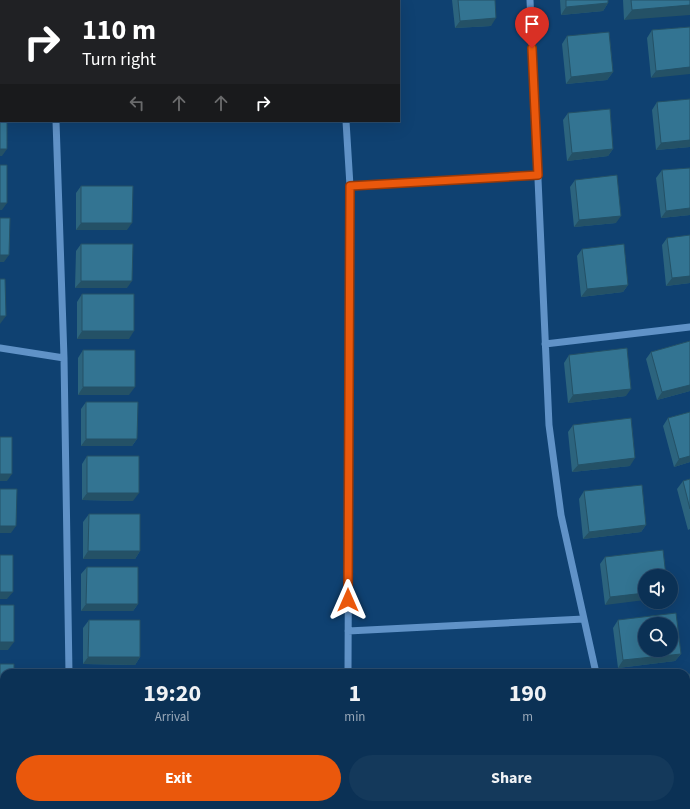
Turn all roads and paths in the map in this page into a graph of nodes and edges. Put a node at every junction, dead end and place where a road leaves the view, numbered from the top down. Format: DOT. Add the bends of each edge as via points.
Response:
graph roads {
  1 [pos="530,0"];
  2 [pos="56,122"];
  3 [pos="346,122"];
  4 [pos="538,175"];
  5 [pos="350,186"];
  6 [pos="690,327"];
  7 [pos="545,344"];
  8 [pos="0,348"];
  9 [pos="64,358"];
  10 [pos="584,619"];
  11 [pos="348,631"];
  12 [pos="69,669"];
  13 [pos="348,669"];
  14 [pos="595,669"];
  1 -- 4 [label="street"];
  2 -- 9 [label="street"];
  3 -- 5 [label="street"];
  4 -- 5 [label="street"];
  4 -- 7 [label="street"];
  5 -- 11 [label="street"];
  6 -- 7 [label="street"];
  7 -- 10 [label="street" via="548,425 561,515"];
  8 -- 9 [label="street"];
  9 -- 12 [label="street"];
  10 -- 11 [label="street"];
  10 -- 14 [label="street"];
  11 -- 13 [label="street"];
}
